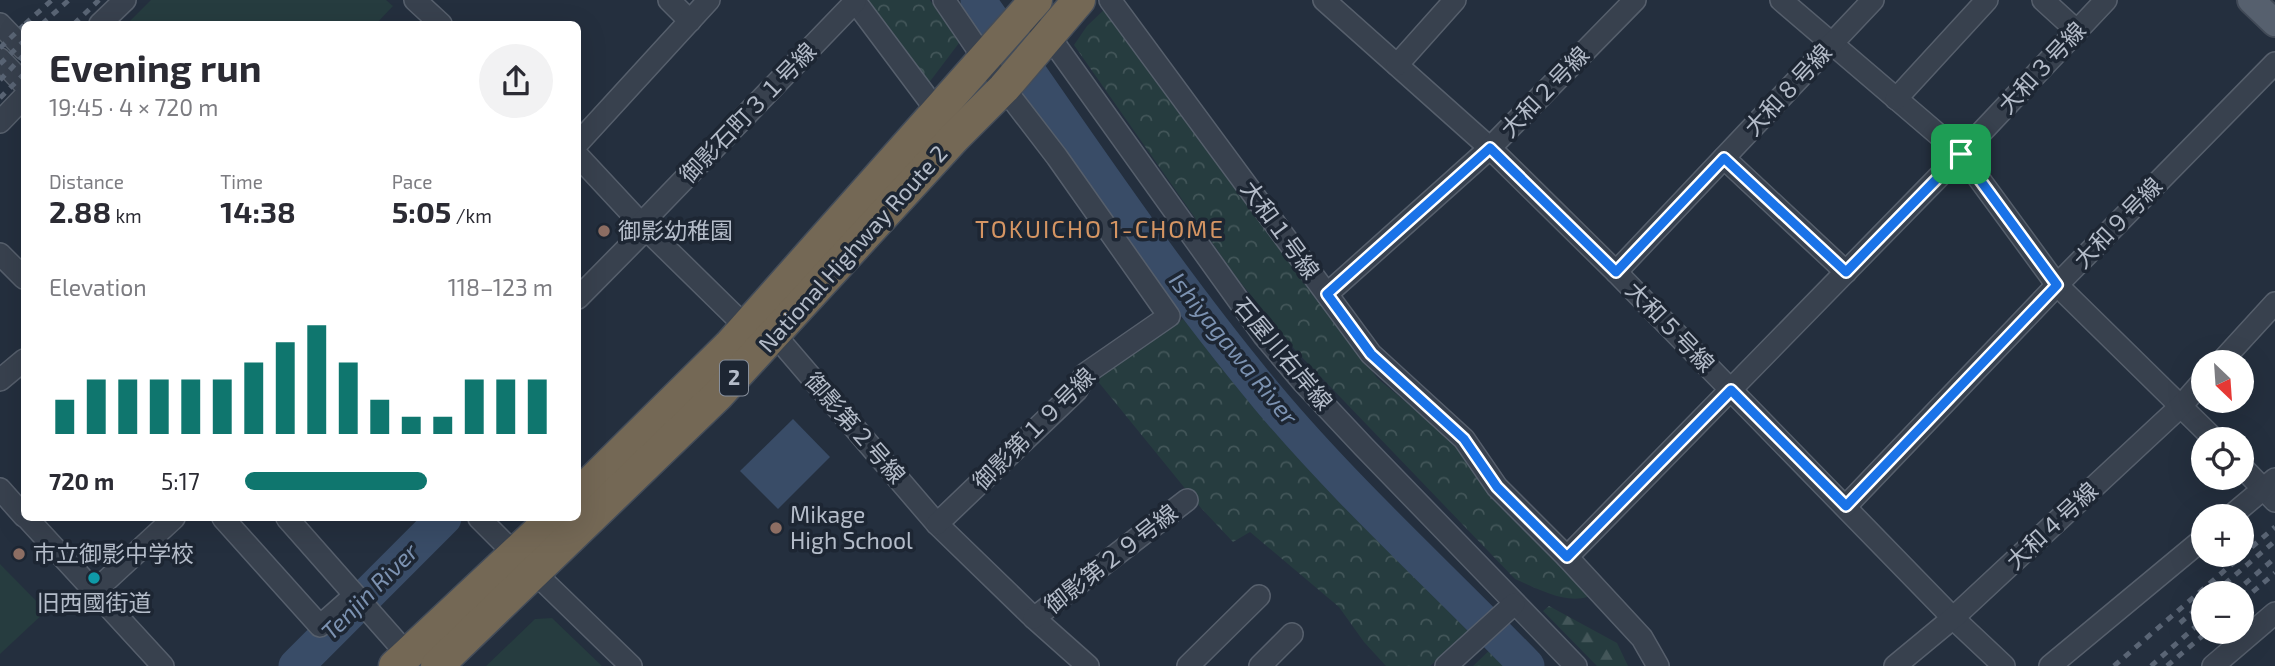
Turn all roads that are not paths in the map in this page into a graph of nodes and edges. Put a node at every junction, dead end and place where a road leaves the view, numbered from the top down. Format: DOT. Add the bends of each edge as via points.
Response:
graph roads {
  1 [pos="125,0"];
  2 [pos="669,0"];
  3 [pos="709,0"];
  4 [pos="944,0"];
  5 [pos="1079,0"];
  6 [pos="1110,0"];
  7 [pos="1324,0"];
  8 [pos="1455,0"];
  9 [pos="1635,0"];
  10 [pos="1781,0"];
  11 [pos="1873,0"];
  12 [pos="1987,0"];
  13 [pos="2043,0"];
  14 [pos="2106,0"];
  15 [pos="2252,0"];
  16 [pos="419,1"];
  17 [pos="855,1"];
  18 [pos="103,21"];
  19 [pos="438,21"];
  20 [pos="690,21"];
  21 [pos="2275,23"];
  22 [pos="0,24"];
  23 [pos="1010,29"];
  24 [pos="2077,31"];
  25 [pos="1832,44"];
  26 [pos="21,46"];
  27 [pos="0,59"];
  28 [pos="2275,63"];
  29 [pos="1025,64"];
  30 [pos="1397,65"];
  31 [pos="21,80"];
  32 [pos="1896,99"];
  33 [pos="21,100"];
  34 [pos="937,111"];
  35 [pos="0,122"];
  36 [pos="581,140"];
  37 [pos="1490,148"];
  38 [pos="1961,154"];
  39 [pos="1724,158"];
  40 [pos="581,159"];
  41 [pos="643,227"];
  42 [pos="0,254"];
  43 [pos="1616,272"];
  44 [pos="1846,272"];
  45 [pos="21,275"];
  46 [pos="2057,285"];
  47 [pos="1327,294"];
  48 [pos="581,295"];
  49 [pos="2275,303"];
  50 [pos="760,331"];
  51 [pos="2232,350"];
  52 [pos="21,362"];
  53 [pos="2,374"];
  54 [pos="1731,390"];
  55 [pos="2191,395"];
  56 [pos="2181,406"];
  57 [pos="2202,427"];
  58 [pos="2254,477"];
  59 [pos="0,489"];
  60 [pos="2271,490"];
  61 [pos="581,492"];
  62 [pos="1187,500"];
  63 [pos="2249,504"];
  64 [pos="1846,506"];
  65 [pos="21,512"];
  66 [pos="581,516"];
  67 [pos="30,521"];
  68 [pos="171,521"];
  69 [pos="226,521"];
  70 [pos="290,521"];
  71 [pos="482,521"];
  72 [pos="551,521"];
  73 [pos="575,521"];
  74 [pos="937,524"];
  75 [pos="2191,549"];
  76 [pos="1567,557"];
  77 [pos="525,563"];
  78 [pos="95,592"];
  79 [pos="1259,596"];
  80 [pos="358,600"];
  81 [pos="1514,604"];
  82 [pos="2275,613"];
  83 [pos="1034,618"];
  84 [pos="1953,618"];
  85 [pos="1292,634"];
  86 [pos="401,660"];
  87 [pos="163,666"];
  88 [pos="437,666"];
  89 [pos="631,666"];
  90 [pos="1088,666"];
  91 [pos="1188,666"];
  92 [pos="1259,666"];
  93 [pos="1447,666"];
  94 [pos="1576,666"];
  95 [pos="1658,666"];
  96 [pos="1895,666"];
  97 [pos="2004,666"];
  98 [pos="2050,666"];
  99 [pos="2213,666"];
  1 -- 18 [label="street"];
  2 -- 20 [label="street"];
  3 -- 20 [label="street"];
  4 -- 23 [label="street"];
  5 -- 29 [label="highway, National Highway Route 2 / 2"];
  6 -- 47 [label="street, 大和１号線"];
  7 -- 30 [label="street, 大和５号線"];
  8 -- 30 [label="street"];
  9 -- 37 [label="street, 大和２号線"];
  10 -- 25 [label="street"];
  11 -- 25 [label="street, 大和８号線"];
  12 -- 32 [label="street"];
  13 -- 24 [label="street"];
  14 -- 24 [label="street, 大和３号線"];
  15 -- 21 [label="main road"];
  16 -- 19 [label="street"];
  17 -- 34 [label="street"];
  17 -- 41 [label="street, 御影石町３１号線"];
  20 -- 36 [label="street"];
  22 -- 26 [label="street"];
  23 -- 29 [label="street, 石屋川右岸線"];
  23 -- 29 [label="street"];
  23 -- 34 [label="highway, National Highway Route 2 / 2"];
  24 -- 38 [label="street, 大和３号線"];
  25 -- 32 [label="street"];
  25 -- 39 [label="street, 大和８号線"];
  27 -- 31 [label="street"];
  28 -- 46 [label="street, 大和９号線"];
  29 -- 50 [label="highway, National Highway Route 2 / 2"];
  29 -- 74 [label="street, 御影第１９号線" via="1057,157 1169,316 1085,374 1077,390"];
  29 -- 81 [label="street, 石屋川右岸線" via="1310,390"];
  30 -- 37 [label="street, 大和５号線"];
  32 -- 38 [label="street"];
  33 -- 35 [label="street"];
  34 -- 50 [label="highway, National Highway Route 2 / 2"];
  37 -- 43 [label="street, 大和５号線"];
  37 -- 47 [label="street, 大和２号線"];
  38 -- 44 [label="street, 大和３号線"];
  38 -- 46 [label="street"];
  39 -- 43 [label="street, 大和８号線"];
  39 -- 44 [label="street"];
  40 -- 41 [label="street, 御影第２号線"];
  41 -- 48 [label="street, 御影石町３１号線"];
  41 -- 50 [label="street, 御影第２号線"];
  42 -- 45 [label="street"];
  43 -- 54 [label="street, 大和５号線"];
  44 -- 54 [label="street, 大和３号線"];
  46 -- 56 [label="street"];
  46 -- 64 [label="street, 大和９号線"];
  47 -- 76 [label="street, 大和１号線" via="1371,354 1464,439 1497,487"];
  49 -- 51 [label="street"];
  50 -- 61 [label="highway, National Highway Route 2 / 2" via="668,408"];
  50 -- 66 [label="highway, National Highway Route 2 / 2" via="676,437"];
  50 -- 74 [label="street, 御影第２号線"];
  52 -- 53 [label="street"];
  54 -- 64 [label="street, 大和５号線"];
  54 -- 76 [label="street, 大和３号線"];
  55 -- 56 [label="street, 大和４号線"];
  56 -- 57 [label="street"];
  56 -- 84 [label="street, 大和４号線"];
  58 -- 60 [label="street"];
  59 -- 65 [label="street"];
  60 -- 63 [label="street"];
  62 -- 83 [label="street, 御影第２９号線"];
  64 -- 84 [label="street, 大和５号線"];
  67 -- 78 [label="street"];
  68 -- 78 [label="street"];
  69 -- 80 [label="street" via="320,626"];
  70 -- 80 [label="street"];
  71 -- 77 [label="street"];
  72 -- 77 [label="highway, National Highway Route 2 / 2"];
  73 -- 77 [label="highway, National Highway Route 2 / 2"];
  74 -- 83 [label="street, 御影第２号線"];
  75 -- 98 [label="street"];
  76 -- 95 [label="street, 大和１号線" via="1642,638"];
  77 -- 86 [label="highway, National Highway Route 2 / 2"];
  77 -- 88 [label="highway, National Highway Route 2 / 2"];
  77 -- 89 [label="street"];
  78 -- 87 [label="street"];
  79 -- 91 [label="street"];
  80 -- 86 [label="street"];
  81 -- 93 [label="street"];
  81 -- 94 [label="street, 石屋川右岸線"];
  82 -- 99 [label="street"];
  83 -- 90 [label="street, 御影第２号線"];
  84 -- 96 [label="street, 大和４号線"];
  84 -- 97 [label="street, 大和５号線"];
  85 -- 92 [label="street"];
}
